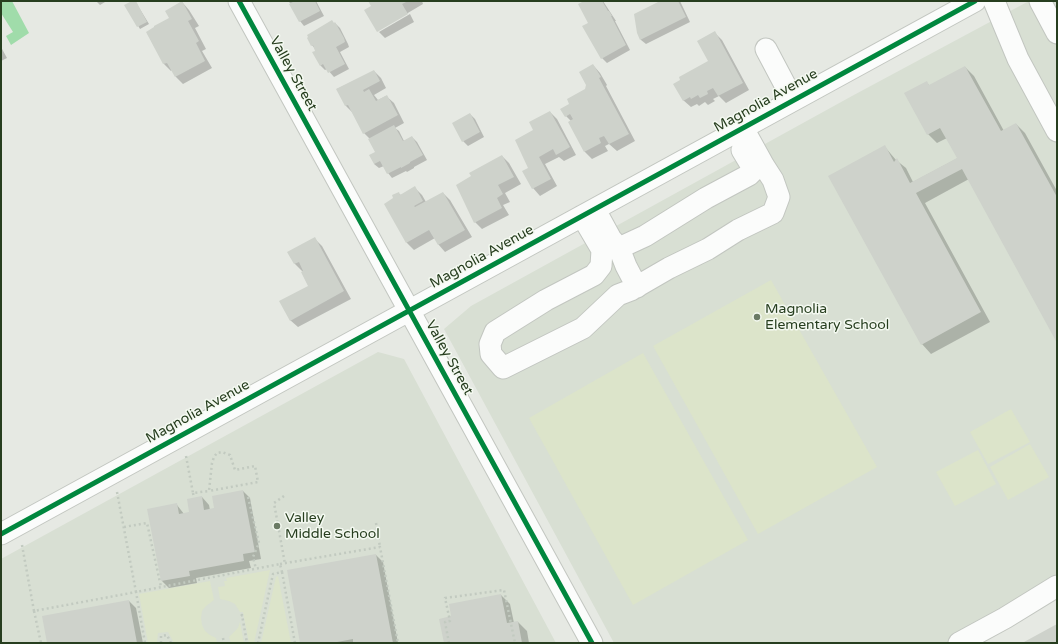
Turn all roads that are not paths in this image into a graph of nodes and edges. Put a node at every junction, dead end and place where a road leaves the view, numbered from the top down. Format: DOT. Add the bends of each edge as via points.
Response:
graph roads {
  1 [pos="239,1"];
  2 [pos="975,1"];
  3 [pos="994,1"];
  4 [pos="1040,1"];
  5 [pos="1057,33"];
  6 [pos="766,49"];
  7 [pos="793,100"];
  8 [pos="737,131"];
  9 [pos="1057,131"];
  10 [pos="588,213"];
  11 [pos="619,248"];
  12 [pos="637,287"];
  13 [pos="409,311"];
  14 [pos="1,534"];
  15 [pos="1057,586"];
  16 [pos="592,643"];
  17 [pos="959,643"];
  1 -- 13 [label="street, Valley Street"];
  2 -- 7 [label="street, Magnolia Avenue"];
  3 -- 9 [label="street" via="1018,59"];
  4 -- 5 [label="street"];
  6 -- 7 [label="street"];
  7 -- 8 [label="street, Magnolia Avenue"];
  8 -- 10 [label="street, Magnolia Avenue"];
  8 -- 11 [label="street" via="754,170 749,175 645,236"];
  8 -- 12 [label="street" via="773,180 779,196 772,213"];
  10 -- 11 [label="street"];
  10 -- 12 [label="street" via="602,250 601,266 594,274 495,332 490,344 491,354 503,368 583,328 618,295"];
  10 -- 13 [label="street, Magnolia Avenue"];
  11 -- 12 [label="street"];
  13 -- 14 [label="street, Magnolia Avenue"];
  13 -- 16 [label="street, Valley Street"];
  15 -- 17 [label="street"];
}
